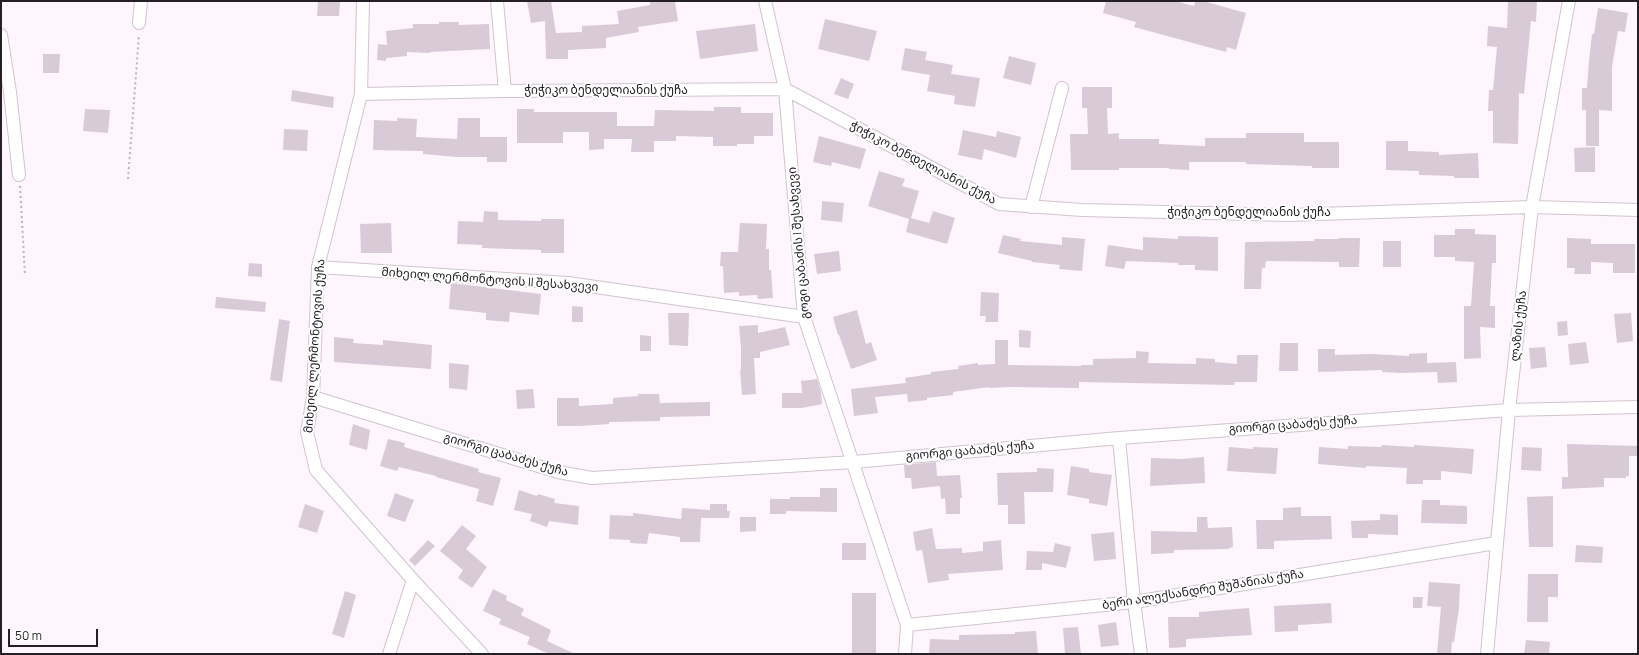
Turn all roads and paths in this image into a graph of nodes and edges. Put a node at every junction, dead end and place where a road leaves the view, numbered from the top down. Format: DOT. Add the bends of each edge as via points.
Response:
graph roads {
  1 [pos="141,1"];
  2 [pos="364,1"];
  3 [pos="497,1"];
  4 [pos="766,1"];
  5 [pos="1569,1"];
  6 [pos="140,23"];
  7 [pos="1,35"];
  8 [pos="1062,88"];
  9 [pos="786,89"];
  10 [pos="505,91"];
  11 [pos="360,94"];
  12 [pos="19,175"];
  13 [pos="128,179"];
  14 [pos="1031,207"];
  15 [pos="1532,207"];
  16 [pos="1638,210"];
  17 [pos="318,267"];
  18 [pos="26,275"];
  19 [pos="804,317"];
  20 [pos="313,397"];
  21 [pos="1638,407"];
  22 [pos="1510,410"];
  23 [pos="1119,438"];
  24 [pos="854,462"];
  25 [pos="1496,543"];
  26 [pos="413,580"];
  27 [pos="1134,602"];
  28 [pos="908,625"];
  29 [pos="389,654"];
  30 [pos="482,654"];
  31 [pos="905,654"];
  32 [pos="1141,654"];
  33 [pos="1487,654"];
  1 -- 6 [label="street"];
  2 -- 11 [label="street, მიხეილ ლერმონტოვის ქუჩა"];
  3 -- 10 [label="street"];
  4 -- 9 [label="street, გოგი ცაბაძის I შესახვევი"];
  5 -- 15 [label="street, ლაზის ქუჩა"];
  6 -- 13 [label="path"];
  7 -- 12 [label="street"];
  8 -- 14 [label="street"];
  9 -- 10 [label="street, ჭიჭიკო ბენდელიანის ქუჩა"];
  9 -- 14 [label="street, ჭიჭიკო ბენდელიანის ქუჩა" via="999,204"];
  9 -- 19 [label="street, გოგი ცაბაძის I შესახვევი"];
  10 -- 11 [label="street, ჭიჭიკო ბენდელიანის ქუჩა"];
  11 -- 17 [label="street, მიხეილ ლერმონტოვის ქუჩა"];
  12 -- 18 [label="path"];
  14 -- 15 [label="street, ჭიჭიკო ბენდელიანის ქუჩა" via="1288,215"];
  15 -- 16 [label="street, ჭიჭიკო ბენდელიანის ქუჩა"];
  15 -- 22 [label="street, ლაზის ქუჩა"];
  17 -- 19 [label="street, მიხეილ ლერმონტოვის II შესახვევი" via="568,283"];
  17 -- 20 [label="street, მიხეილ ლერმონტოვის ქუჩა"];
  19 -- 24 [label="street, გოგი ცაბაძის I შესახვევი"];
  20 -- 24 [label="street, გიორგი ცაბაძეს ქუჩა" via="558,472 592,478"];
  20 -- 26 [label="street, მიხეილ ლერმონტოვის ქუჩა" via="307,432 316,470"];
  21 -- 22 [label="street, გიორგი ცაბაძეს ქუჩა"];
  22 -- 23 [label="street, გიორგი ცაბაძეს ქუჩა"];
  22 -- 25 [label="street, ლაზის ქუჩა"];
  23 -- 24 [label="street, გიორგი ცაბაძეს ქუჩა"];
  23 -- 27 [label="street"];
  24 -- 28 [label="street, გოგი ცაბაძის I შესახვევი"];
  25 -- 27 [label="street, ბერი ალექსანდრე შუშანიას ქუჩა"];
  25 -- 33 [label="street, ლაზის ქუჩა"];
  26 -- 29 [label="street"];
  26 -- 30 [label="street, მიხეილ ლერმონტოვის ქუჩა"];
  27 -- 28 [label="street, ბერი ალექსანდრე შუშანიას ქუჩა"];
  27 -- 32 [label="street"];
  28 -- 31 [label="street"];
}
